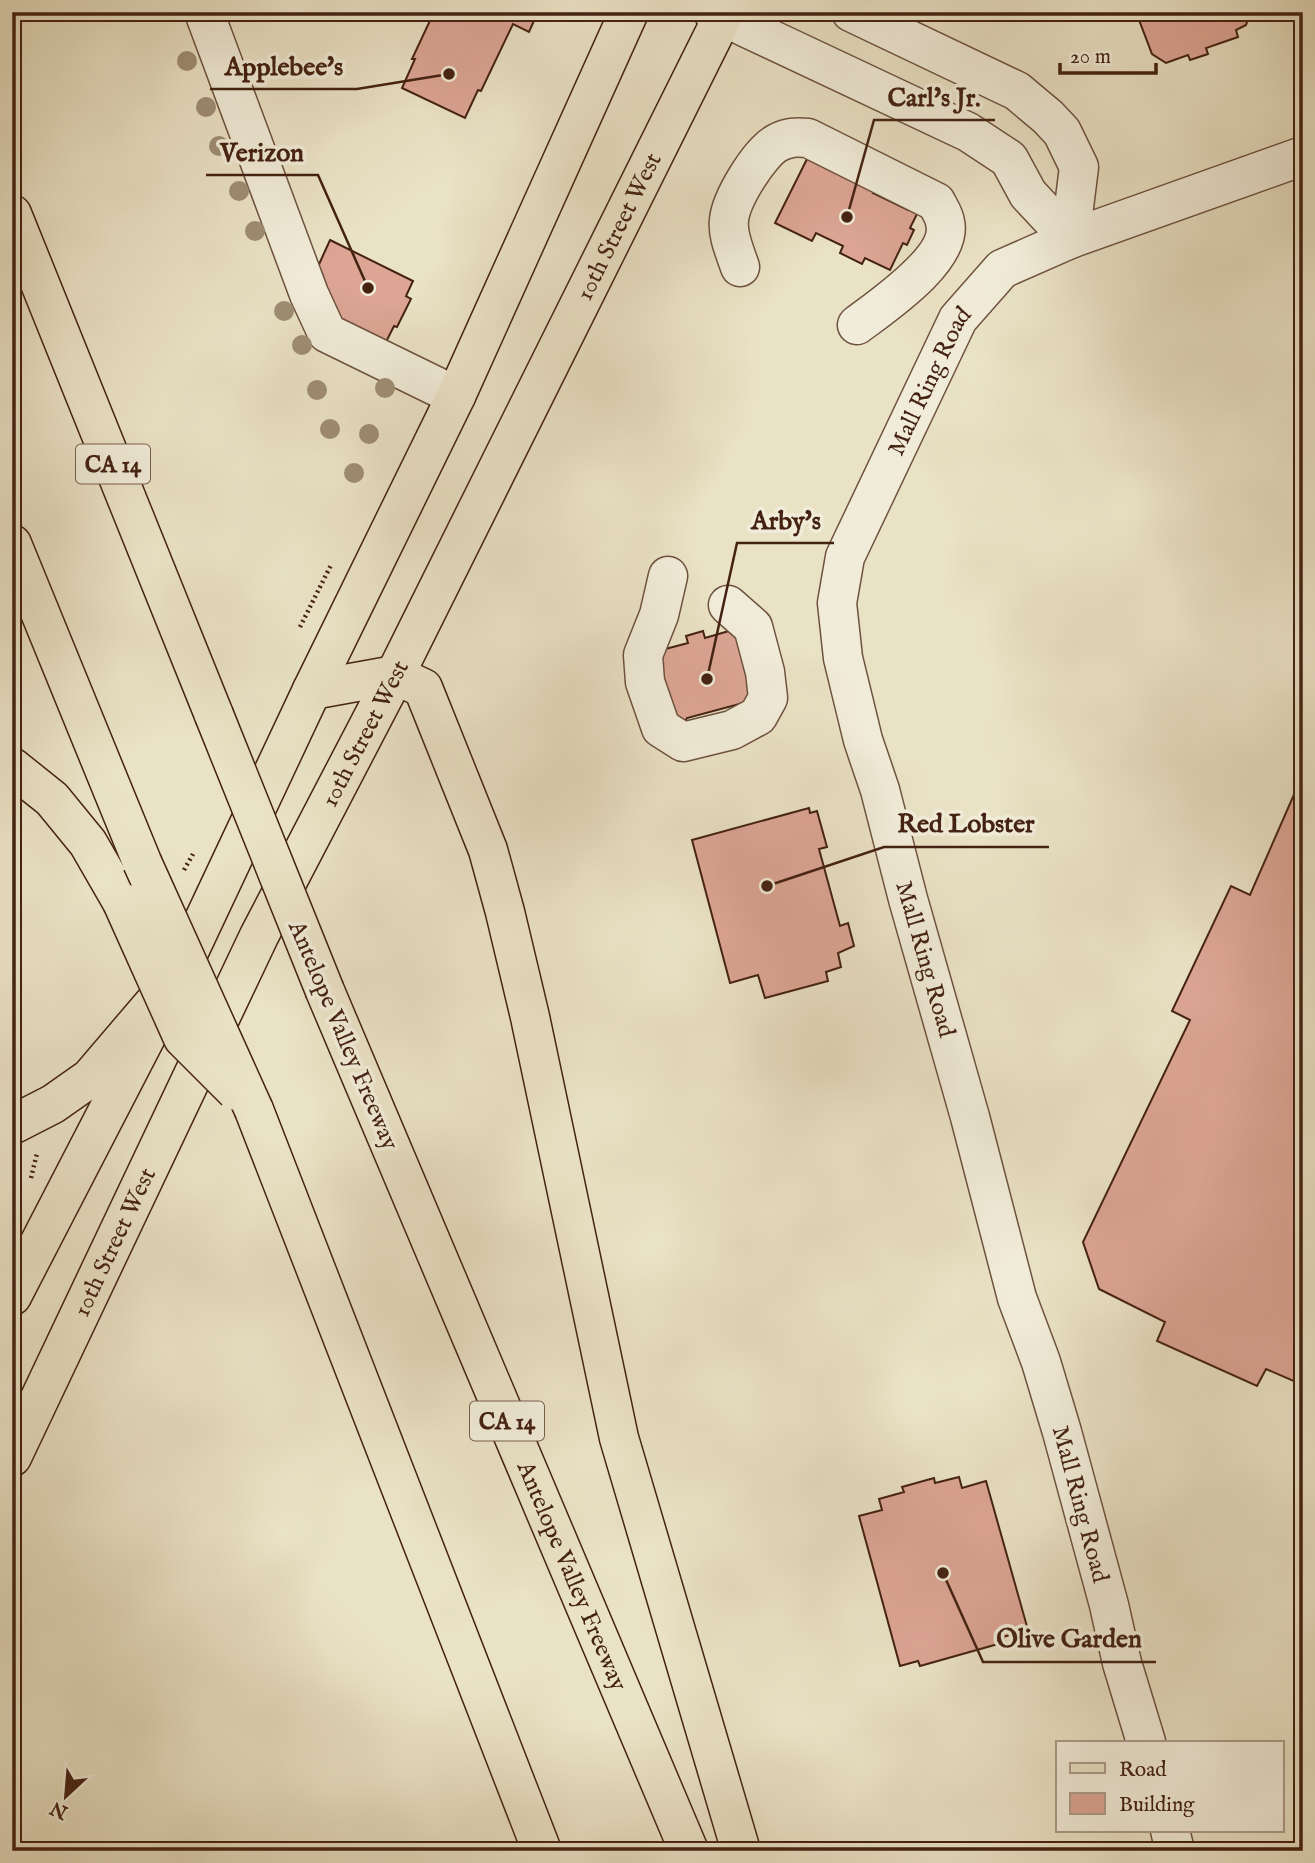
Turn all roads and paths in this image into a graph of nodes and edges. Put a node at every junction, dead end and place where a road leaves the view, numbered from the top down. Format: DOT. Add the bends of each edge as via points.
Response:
graph roads {
  1 [pos="204,12"];
  2 [pos="629,12"];
  3 [pos="851,12"];
  4 [pos="720,14"];
  5 [pos="1303,156"];
  6 [pos="12,214"];
  7 [pos="1070,239"];
  8 [pos="740,267"];
  9 [pos="857,326"];
  10 [pos="456,396"];
  11 [pos="12,544"];
  12 [pos="337,553"];
  13 [pos="668,576"];
  14 [pos="728,605"];
  15 [pos="297,635"];
  16 [pos="395,675"];
  17 [pos="312,690"];
  18 [pos="12,767"];
  19 [pos="198,842"];
  20 [pos="163,909"];
  21 [pos="178,975"];
  22 [pos="254,1110"];
  23 [pos="12,1125"];
  24 [pos="12,1296"];
  25 [pos="12,1457"];
  26 [pos="1146,1741"];
  27 [pos="1170,1832"];
  28 [pos="542,1851"];
  29 [pos="689,1851"];
  30 [pos="741,1851"];
  31 [pos="1175,1851"];
  1 -- 10 [label="lane" via="327,333"];
  2 -- 10 [label="main road"];
  3 -- 7 [label="lane" via="1017,91 1055,124 1079,167"];
  4 -- 7 [label="lane" via="968,132 1009,159 1028,194"];
  4 -- 16 [label="main road, 10th Street West"];
  5 -- 7 [label="lane, Mall Ring Road"];
  6 -- 29 [label="main road, Antelope Valley Freeway / CA 14, bridge" via="324,991"];
  7 -- 26 [label="lane, Mall Ring Road" via="1002,269 958,319 845,557 837,603 843,658 863,740"];
  8 -- 9 [label="lane" via="731,241 733,205 766,152 791,137 808,138 936,202 946,223 934,259"];
  10 -- 17 [label="main road"];
  11 -- 20 [label="main road, bridge"];
  12 -- 15 [label="path"];
  13 -- 14 [label="lane" via="643,655 645,682 661,728 683,741 732,730 758,716 768,698 752,627"];
  16 -- 17 [label="main road"];
  16 -- 25 [label="main road, 10th Street West" via="259,936"];
  16 -- 30 [label="main road" via="423,688 488,850 530,1017 619,1438"];
  17 -- 21 [label="main road"];
  18 -- 22 [label="main road, bridge" via="52,799 88,843 122,902 183,1038"];
  19 -- 20 [label="path"];
  20 -- 22 [label="main road, bridge"];
  21 -- 23 [label="main road" via="90,1078"];
  21 -- 24 [label="main road"];
  22 -- 28 [label="main road"];
  27 -- 31 [label="lane"];
}
